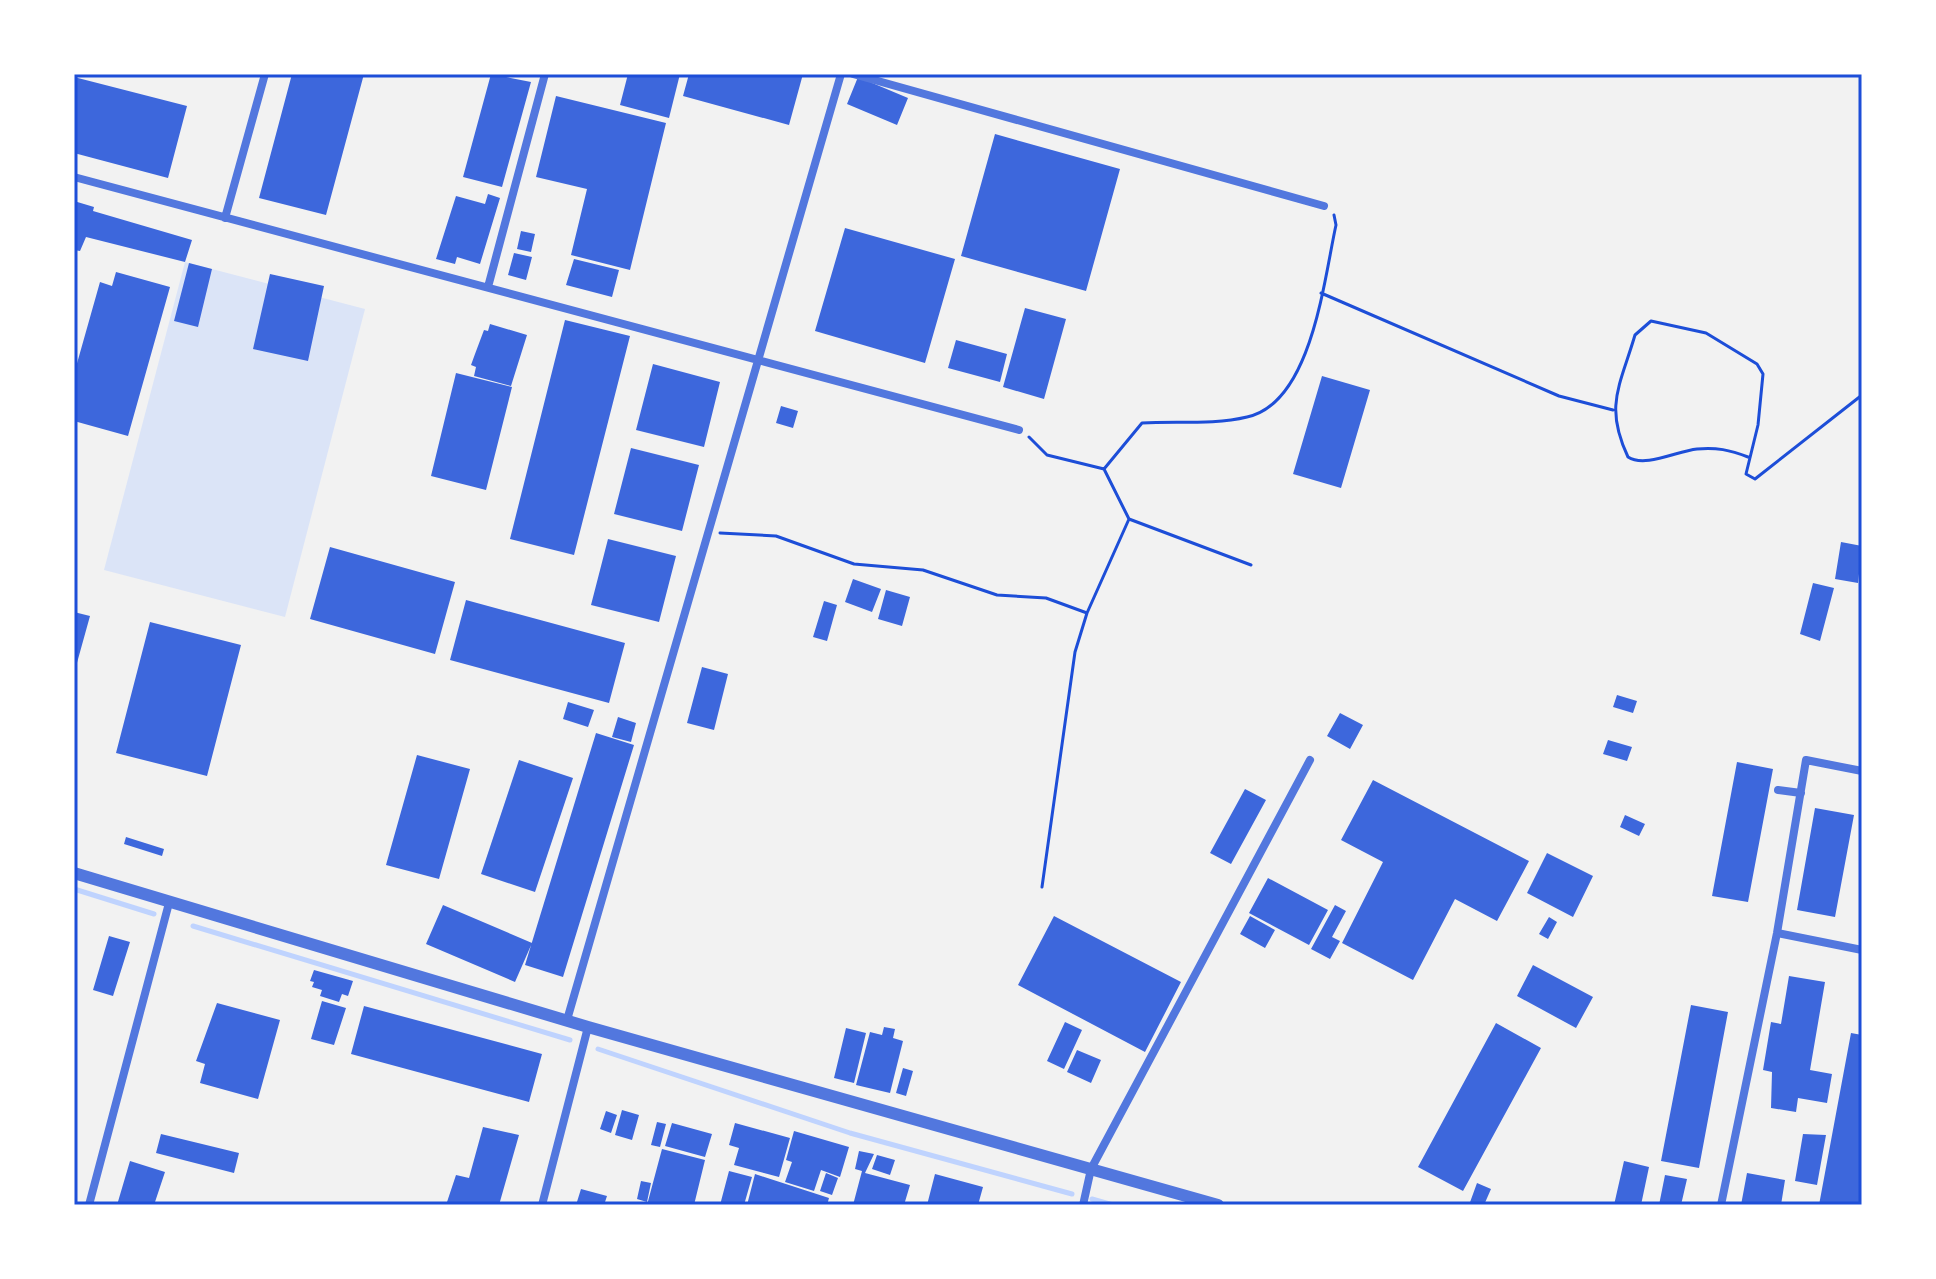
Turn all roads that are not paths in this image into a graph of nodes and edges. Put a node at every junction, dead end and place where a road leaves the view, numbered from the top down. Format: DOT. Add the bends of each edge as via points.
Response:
graph roads {
  1 [pos="265,74"];
  2 [pos="545,74"];
  3 [pos="841,74"];
  4 [pos="853,74"];
  5 [pos="74,177"];
  6 [pos="1324,206"];
  7 [pos="225,218"];
  8 [pos="488,287"];
  9 [pos="758,359"];
  10 [pos="1019,430"];
  11 [pos="1310,760"];
  12 [pos="1862,771"];
  13 [pos="1778,790"];
  14 [pos="1801,793"];
  15 [pos="74,873"];
  16 [pos="169,903"];
  17 [pos="1777,933"];
  18 [pos="1862,950"];
  19 [pos="567,1020"];
  20 [pos="588,1027"];
  21 [pos="1091,1169"];
  22 [pos="89,1205"];
  23 [pos="542,1205"];
  24 [pos="1083,1205"];
  25 [pos="1218,1205"];
  26 [pos="1721,1205"];
  1 -- 7 [label="street"];
  2 -- 8 [label="street"];
  3 -- 9 [label="street"];
  4 -- 6 [label="street"];
  5 -- 7 [label="street"];
  7 -- 8 [label="street"];
  8 -- 9 [label="street"];
  9 -- 10 [label="street"];
  9 -- 19 [label="street"];
  11 -- 21 [label="street"];
  12 -- 14 [label="street" via="1806,760"];
  13 -- 14 [label="street"];
  14 -- 17 [label="street"];
  15 -- 16 [label="street"];
  16 -- 19 [label="street"];
  16 -- 22 [label="street"];
  17 -- 18 [label="street"];
  17 -- 26 [label="street"];
  19 -- 20 [label="street"];
  20 -- 21 [label="street"];
  20 -- 23 [label="street"];
  21 -- 24 [label="street"];
  21 -- 25 [label="street"];
}
